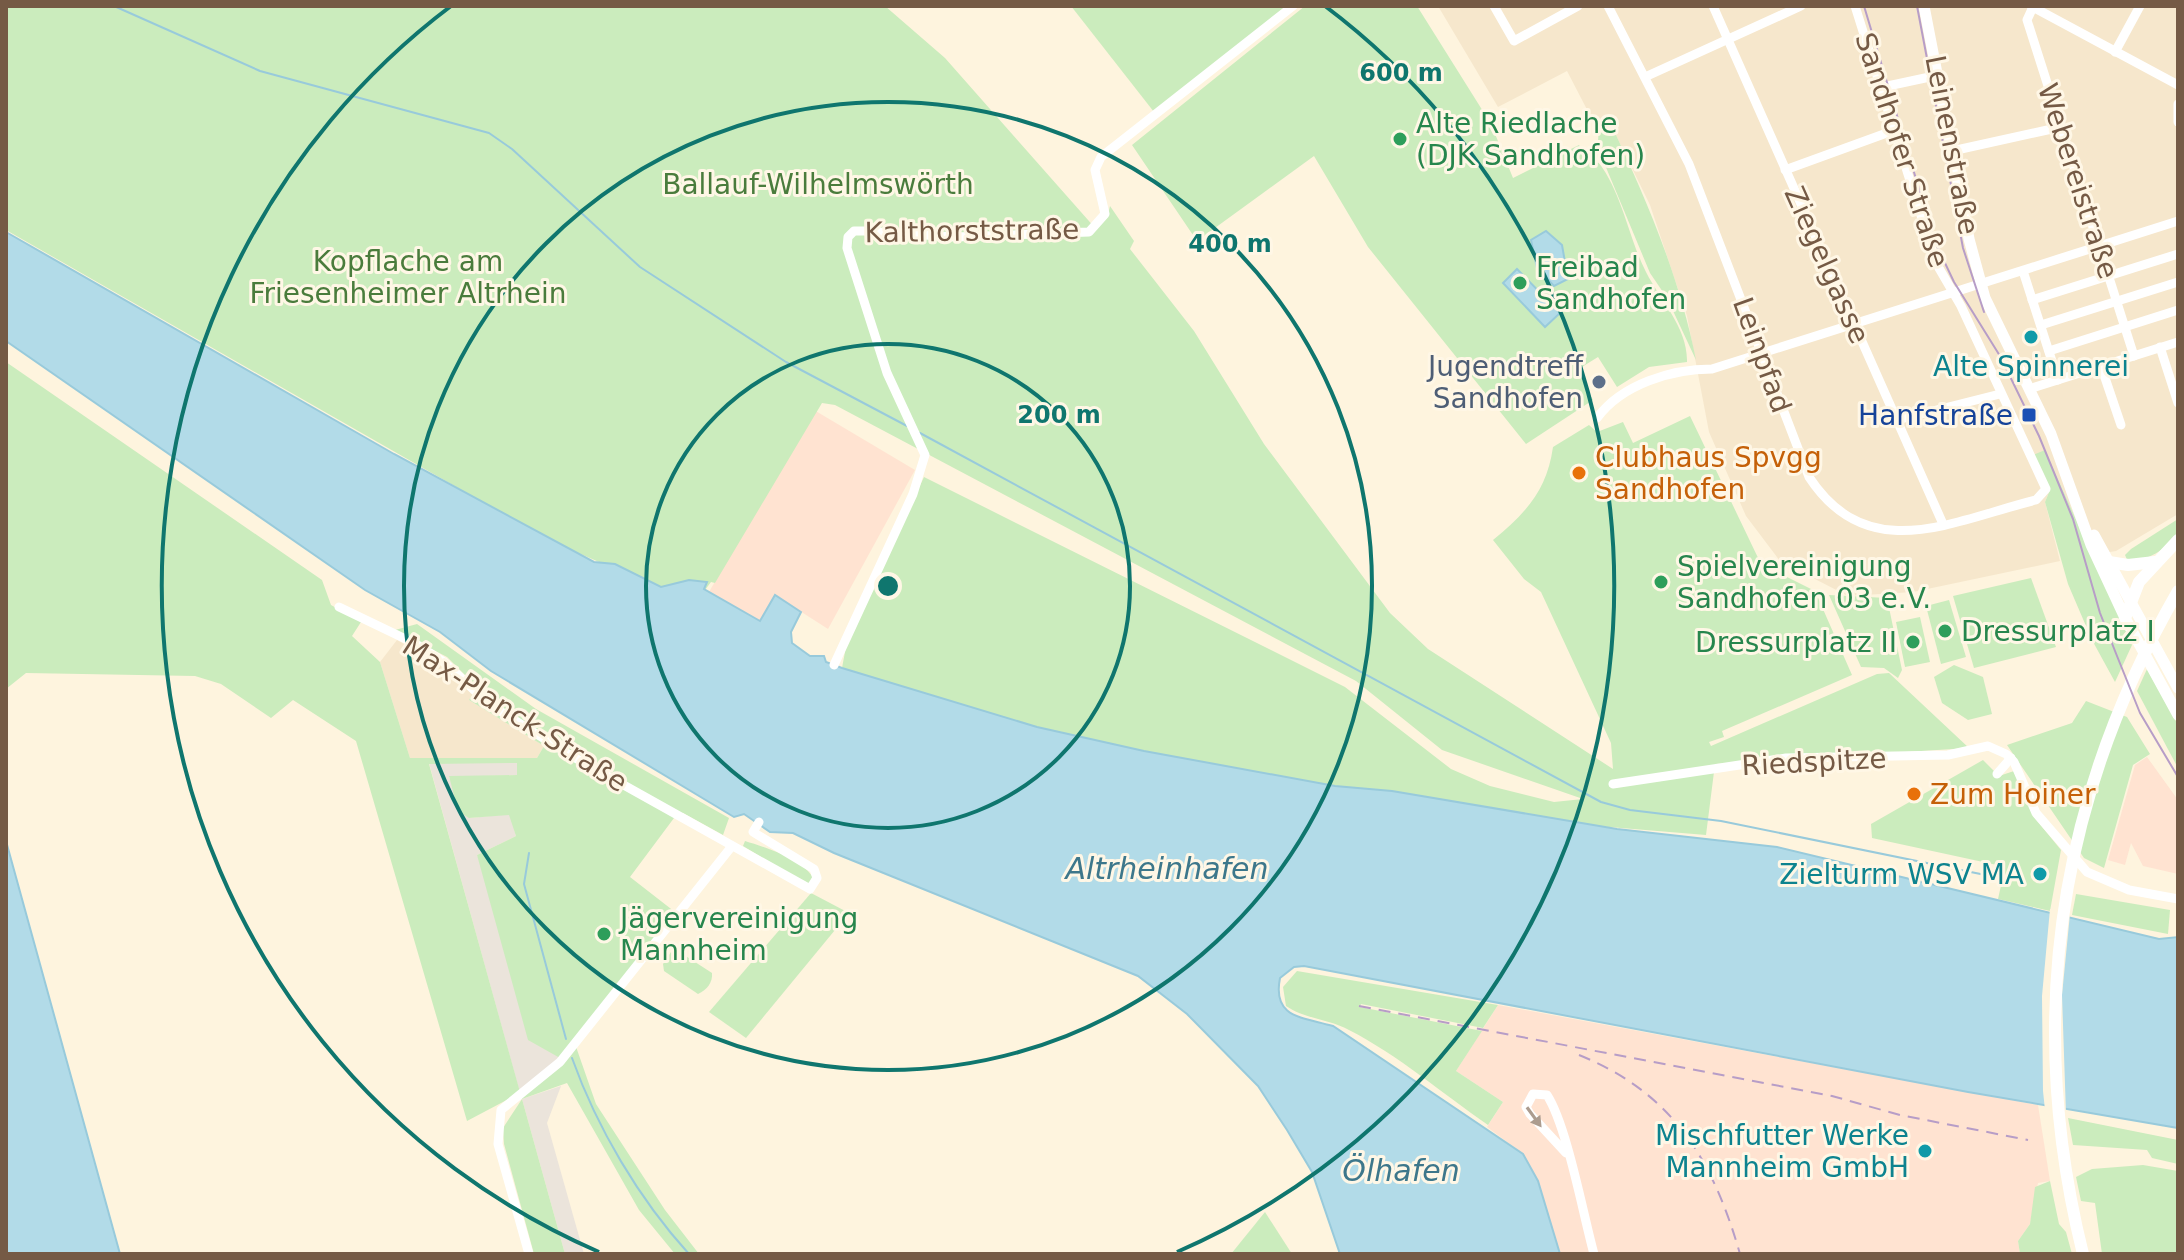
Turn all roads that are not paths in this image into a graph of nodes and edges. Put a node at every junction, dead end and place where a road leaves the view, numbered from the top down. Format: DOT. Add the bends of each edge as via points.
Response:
graph roads {
  1 [pos="1293,6"];
  2 [pos="1494,6"];
  3 [pos="1578,6"];
  4 [pos="1608,6"];
  5 [pos="1713,6"];
  6 [pos="1801,6"];
  7 [pos="1855,6"];
  8 [pos="1924,6"];
  9 [pos="2140,6"];
  10 [pos="2032,7"];
  11 [pos="1727,38"];
  12 [pos="2115,52"];
  13 [pos="1939,75"];
  14 [pos="1645,77"];
  15 [pos="2178,85"];
  16 [pos="1883,87"];
  17 [pos="2178,104"];
  18 [pos="2178,122"];
  19 [pos="2061,127"];
  20 [pos="1895,130"];
  21 [pos="1952,151"];
  22 [pos="1785,170"];
  23 [pos="2178,221"];
  24 [pos="2099,247"];
  25 [pos="2178,254"];
  26 [pos="2023,271"];
  27 [pos="2109,276"];
  28 [pos="2178,282"];
  29 [pos="1981,284"];
  30 [pos="1952,292"];
  31 [pos="2032,300"];
  32 [pos="2117,301"];
  33 [pos="2178,310"];
  34 [pos="1853,323"];
  35 [pos="2041,325"];
  36 [pos="2125,327"];
  37 [pos="2178,342"];
  38 [pos="2160,347"];
  39 [pos="2049,351"];
  40 [pos="1762,353"];
  41 [pos="2134,356"];
  42 [pos="2101,366"];
  43 [pos="2058,380"];
  44 [pos="2029,389"];
  45 [pos="2000,394"];
  46 [pos="2178,403"];
  47 [pos="1597,418"];
  48 [pos="1897,420"];
  49 [pos="2121,425"];
  50 [pos="2036,500"];
  51 [pos="2084,517"];
  52 [pos="1943,524"];
  53 [pos="2178,540"];
  54 [pos="2109,562"];
  55 [pos="2155,562"];
  56 [pos="2178,591"];
  57 [pos="2130,601"];
  58 [pos="339,607"];
  59 [pos="2125,618"];
  60 [pos="834,665"];
  61 [pos="2178,688"];
  62 [pos="2178,715"];
  63 [pos="2011,758"];
  64 [pos="1997,774"];
  65 [pos="1613,784"];
  66 [pos="759,822"];
  67 [pos="732,846"];
  68 [pos="2178,899"];
  69 [pos="1566,1153"];
  70 [pos="529,1254"];
  71 [pos="1594,1254"];
  72 [pos="2083,1254"];
  1 -- 60 [label="street, Kalthorststraße" via="1101,157 1095,170 1105,214 1089,232 955,237 854,231 848,237 883,362 924,447 923,470"];
  2 -- 3 [label="street" via="1514,41"];
  4 -- 14 [label="street, Leinpfad"];
  5 -- 11 [label="street, Ziegelgasse"];
  6 -- 11 [label="street"];
  7 -- 16 [label="street, Sandhofer Straße"];
  8 -- 13 [label="street, Leinenstraße"];
  9 -- 12 [label="street"];
  10 -- 12 [label="street"];
  10 -- 19 [label="street, Webereistraße" via="2027,20"];
  11 -- 14 [label="street"];
  11 -- 22 [label="street, Ziegelgasse"];
  12 -- 15 [label="street"];
  13 -- 16 [label="street"];
  13 -- 21 [label="street, Leinenstraße"];
  14 -- 40 [label="street, Leinpfad" via="1689,164"];
  16 -- 20 [label="street, Sandhofer Straße"];
  17 -- 18 [label="street"];
  19 -- 21 [label="street"];
  19 -- 24 [label="street, Webereistraße"];
  20 -- 22 [label="street"];
  20 -- 30 [label="street, Sandhofer Straße" via="1936,263"];
  21 -- 29 [label="street, Leinenstraße"];
  22 -- 34 [label="street, Ziegelgasse"];
  23 -- 24 [label="street"];
  24 -- 26 [label="street"];
  24 -- 27 [label="street, Webereistraße"];
  25 -- 27 [label="street"];
  26 -- 29 [label="street"];
  26 -- 31 [label="street"];
  27 -- 31 [label="street"];
  27 -- 32 [label="street, Webereistraße"];
  28 -- 32 [label="street"];
  29 -- 30 [label="street, Sandhofer Straße"];
  29 -- 44 [label="street, Sandhofer Straße" via="1996,327"];
  30 -- 34 [label="street"];
  30 -- 45 [label="street, Sandhofer Straße"];
  31 -- 35 [label="street"];
  32 -- 35 [label="street"];
  32 -- 36 [label="street, Webereistraße"];
  33 -- 36 [label="street"];
  34 -- 40 [label="street"];
  34 -- 48 [label="street, Ziegelgasse"];
  35 -- 39 [label="street"];
  36 -- 39 [label="street"];
  36 -- 41 [label="street, Webereistraße"];
  37 -- 38 [label="street"];
  38 -- 41 [label="street"];
  38 -- 46 [label="street"];
  39 -- 43 [label="street"];
  40 -- 47 [label="street" via="1712,369 1680,370 1652,379 1605,407"];
  40 -- 52 [label="street, Leinpfad" via="1809,477 1837,512 1877,531"];
  41 -- 42 [label="street"];
  42 -- 43 [label="street"];
  42 -- 49 [label="street"];
  43 -- 44 [label="street"];
  44 -- 51 [label="street, Sandhofer Straße"];
  45 -- 48 [label="street"];
  45 -- 50 [label="street, Sandhofer Straße" via="2045,485 2045,494"];
  48 -- 52 [label="street, Ziegelgasse"];
  50 -- 52 [label="street, Leinpfad"];
  51 -- 54 [label="street, Sandhofer Straße"];
  51 -- 59 [label="street, Sandhofer Straße" via="2091,545"];
  53 -- 55 [label="main road"];
  54 -- 55 [label="main road"];
  54 -- 57 [label="street, Sandhofer Straße"];
  55 -- 57 [label="main road"];
  56 -- 72 [label="main road" via="2137,668 2101,758 2062,912 2053,1032 2058,1114"];
  57 -- 59 [label="main road"];
  57 -- 61 [label="street, Sandhofer Straße"];
  58 -- 67 [label="street, Max-Planck-Straße" via="416,644 503,712 570,755"];
  59 -- 62 [label="street, Sandhofer Straße"];
  63 -- 64 [label="street"];
  63 -- 65 [label="street, Riedspitze" via="1988,746 1948,755 1786,758"];
  63 -- 68 [label="street" via="2036,813 2087,872 2129,890"];
  66 -- 67 [label="street, Max-Planck-Straße" via="753,832 814,869 817,878 810,889"];
  67 -- 70 [label="street" via="560,1062 501,1110 498,1144"];
  69 -- 69 [label="street, one-way" via="1552,1103 1547,1095 1533,1094 1526,1107"];
  69 -- 71 [label="street"];
}
